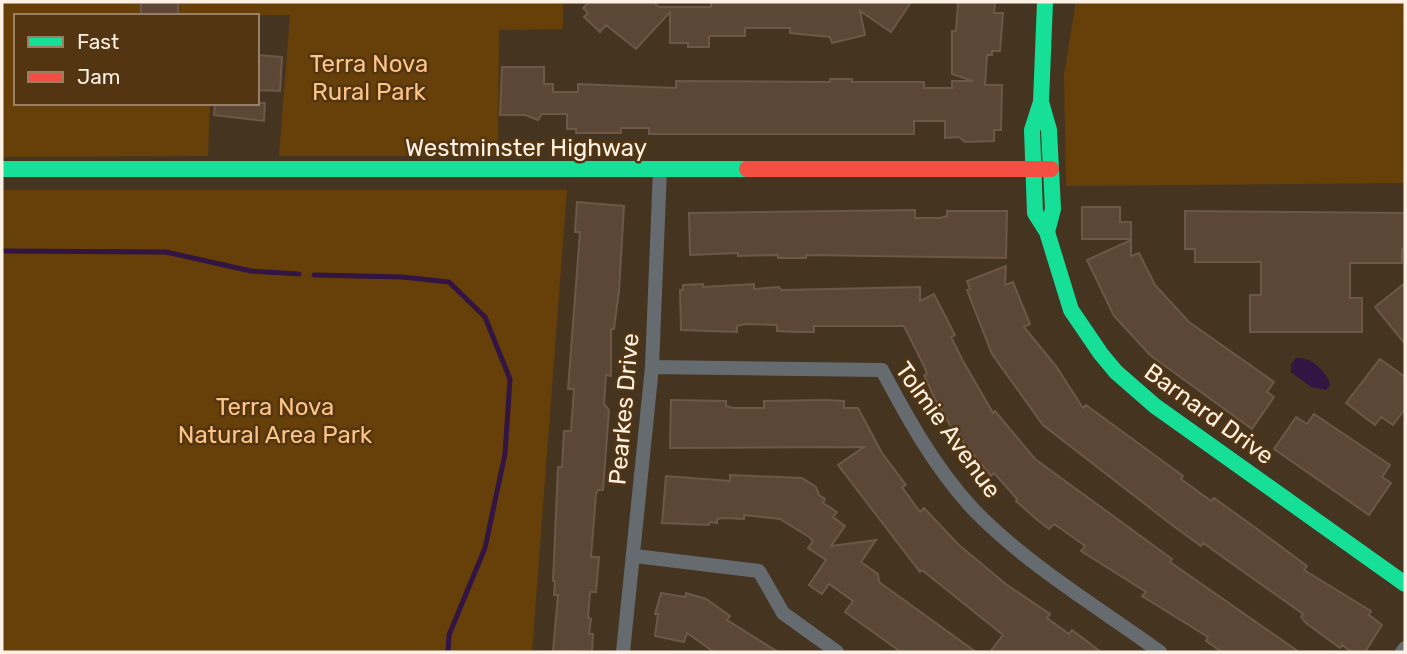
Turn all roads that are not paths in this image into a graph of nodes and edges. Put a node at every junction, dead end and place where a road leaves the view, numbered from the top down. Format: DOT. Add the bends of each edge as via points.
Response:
graph roads {
  1 [pos="1045,2"];
  2 [pos="1041,102"];
  3 [pos="2,169"];
  4 [pos="660,169"];
  5 [pos="1033,170"];
  6 [pos="1051,170"];
  7 [pos="1047,232"];
  8 [pos="652,367"];
  9 [pos="635,556"];
  10 [pos="1405,584"];
  11 [pos="1405,648"];
  12 [pos="623,652"];
  13 [pos="837,652"];
  14 [pos="1160,652"];
  15 [pos="1402,652"];
  1 -- 2 [label="street, Barnard Drive"];
  2 -- 5 [label="street, Barnard Drive" via="1032,130"];
  2 -- 6 [label="street, Barnard Drive" via="1049,130"];
  3 -- 4 [label="street, Westminster Highway"];
  4 -- 5 [label="street, Westminster Highway"];
  4 -- 8 [label="street, Pearkes Drive"];
  5 -- 6 [label="street, Westminster Highway"];
  5 -- 7 [label="street, Barnard Drive" via="1035,213"];
  6 -- 7 [label="street, Barnard Drive" via="1054,209"];
  7 -- 10 [label="street, Barnard Drive" via="1071,310 1116,372 1155,405"];
  8 -- 9 [label="street, Pearkes Drive"];
  8 -- 14 [label="street, Tolmie Avenue" via="882,370 914,431 974,509 1019,549"];
  9 -- 12 [label="street, Pearkes Drive"];
  9 -- 13 [label="street" via="759,571 783,613"];
  11 -- 15 [label="street"];
}
